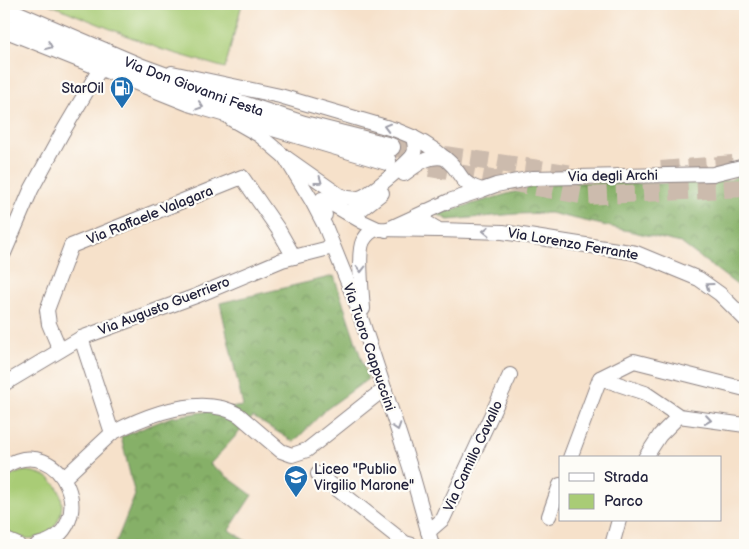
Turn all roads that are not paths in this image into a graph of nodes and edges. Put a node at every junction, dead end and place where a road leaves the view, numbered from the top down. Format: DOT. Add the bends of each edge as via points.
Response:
graph roads {
  1 [pos="4,9"];
  2 [pos="4,28"];
  3 [pos="101,68"];
  4 [pos="142,68"];
  5 [pos="222,113"];
  6 [pos="413,137"];
  7 [pos="285,157"];
  8 [pos="445,158"];
  9 [pos="745,166"];
  10 [pos="459,175"];
  11 [pos="482,190"];
  12 [pos="449,201"];
  13 [pos="426,211"];
  14 [pos="346,212"];
  15 [pos="325,226"];
  16 [pos="382,229"];
  17 [pos="439,230"];
  18 [pos="333,247"];
  19 [pos="4,252"];
  20 [pos="294,257"];
  21 [pos="745,319"];
  22 [pos="364,326"];
  23 [pos="81,338"];
  24 [pos="60,350"];
  25 [pos="510,376"];
  26 [pos="600,378"];
  27 [pos="4,384"];
  28 [pos="745,389"];
  29 [pos="385,390"];
  30 [pos="680,416"];
  31 [pos="745,425"];
  32 [pos="112,433"];
  33 [pos="571,456"];
  34 [pos="646,456"];
  35 [pos="4,467"];
  36 [pos="318,474"];
  37 [pos="64,478"];
  38 [pos="559,488"];
  39 [pos="549,516"];
  40 [pos="617,524"];
  41 [pos="4,539"];
  42 [pos="430,539"];
  43 [pos="61,540"];
  44 [pos="18,545"];
  45 [pos="37,545"];
  46 [pos="412,545"];
  47 [pos="607,545"];
  48 [pos="612,545"];
  1 -- 4 [label="main road, Via Don Giovanni Festa"];
  2 -- 3 [label="main road, Via Don Giovanni Festa, one-way"];
  3 -- 5 [label="main road, Via Don Giovanni Festa, one-way"];
  3 -- 19 [label="street" via="31,190"];
  4 -- 5 [label="main road, Via Don Giovanni Festa" via="389,154"];
  6 -- 4 [label="street, one-way" via="280,96"];
  5 -- 7 [label="street" via="260,135"];
  7 -- 6 [label="street, one-way" via="338,195 356,198 379,185 411,157 415,149"];
  6 -- 8 [label="street"];
  7 -- 15 [label="street, Via Tuoro Cappuccini"];
  8 -- 10 [label="street"];
  8 -- 14 [label="street" via="431,157 423,161 364,208"];
  9 -- 11 [label="street, Via degli Archi" via="712,174 534,178"];
  10 -- 11 [label="street" via="464,182"];
  10 -- 12 [label="street" via="458,187"];
  11 -- 12 [label="street, Via degli Archi"];
  12 -- 13 [label="street, Via degli Archi"];
  13 -- 16 [label="street, Via degli Archi"];
  13 -- 17 [label="street" via="424,221"];
  14 -- 15 [label="street" via="322,199"];
  14 -- 16 [label="street"];
  15 -- 18 [label="street, Via Tuoro Cappuccini"];
  16 -- 17 [label="street, Via Lorenzo Ferrante"];
  16 -- 22 [label="street, one-way" via="369,233 362,245"];
  21 -- 17 [label="street, Via Lorenzo Ferrante, one-way" via="699,279 636,253 503,232"];
  18 -- 20 [label="street, Via Augusto Guerriero"];
  18 -- 22 [label="street, Via Tuoro Cappuccini"];
  20 -- 23 [label="street, Via Augusto Guerriero"];
  20 -- 24 [label="street, Via Raffaele Valagara" via="242,177 71,246 47,310"];
  22 -- 29 [label="street, Via Tuoro Cappuccini"];
  23 -- 24 [label="street, Via Augusto Guerriero"];
  23 -- 32 [label="street"];
  24 -- 27 [label="street, Via Augusto Guerriero"];
  25 -- 42 [label="street, Via Camillo Cavallo" via="443,519"];
  26 -- 28 [label="street" via="634,361"];
  26 -- 30 [label="street" via="645,393"];
  26 -- 33 [label="street"];
  29 -- 32 [label="street" via="307,450 292,455 281,451 239,415 218,406 197,406 163,413 137,420"];
  29 -- 42 [label="street, Via Tuoro Cappuccini, one-way"];
  30 -- 31 [label="street, one-way"];
  30 -- 34 [label="street" via="660,435"];
  32 -- 37 [label="street"];
  35 -- 37 [label="street" via="25,459 40,461 54,467"];
  36 -- 46 [label="street" via="405,543"];
  37 -- 43 [label="street" via="70,490 71,508"];
  38 -- 39 [label="street"];
  40 -- 47 [label="street"];
  40 -- 48 [label="street"];
  41 -- 44 [label="street"];
  43 -- 45 [label="street"];
}
